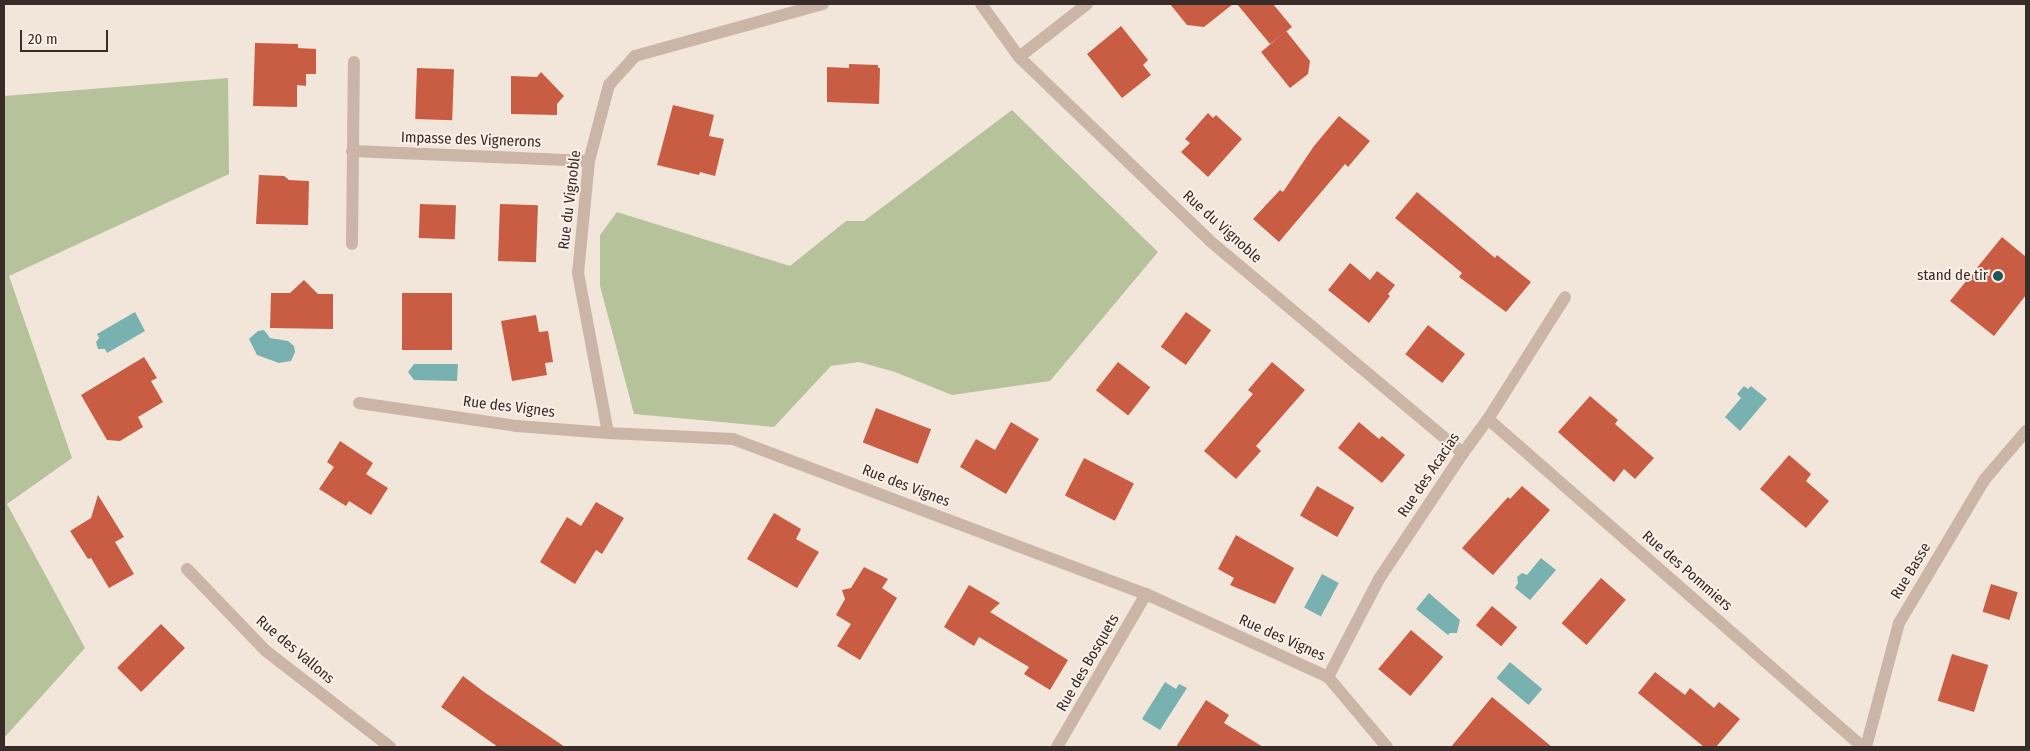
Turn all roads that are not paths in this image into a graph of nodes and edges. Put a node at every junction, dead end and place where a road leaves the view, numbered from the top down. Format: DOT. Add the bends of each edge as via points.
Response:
graph roads {
  1 [pos="824,4"];
  2 [pos="981,4"];
  3 [pos="1087,4"];
  4 [pos="1019,57"];
  5 [pos="354,62"];
  6 [pos="352,151"];
  7 [pos="589,161"];
  8 [pos="352,244"];
  9 [pos="1566,297"];
  10 [pos="360,403"];
  11 [pos="1488,419"];
  12 [pos="2026,431"];
  13 [pos="608,433"];
  14 [pos="1463,453"];
  15 [pos="187,569"];
  16 [pos="1146,594"];
  17 [pos="1328,677"];
  18 [pos="390,747"];
  19 [pos="1057,747"];
  20 [pos="1387,747"];
  21 [pos="1865,747"];
  1 -- 7 [label="street, Rue du Vignoble" via="635,56 609,85"];
  2 -- 4 [label="street, Rue du Vignoble"];
  3 -- 4 [label="street"];
  4 -- 14 [label="street, Rue du Vignoble" via="1210,241"];
  5 -- 6 [label="street"];
  6 -- 7 [label="street, Impasse des Vignerons"];
  6 -- 8 [label="street"];
  7 -- 13 [label="street, Rue du Vignoble" via="578,273"];
  9 -- 11 [label="street, Rue des Acacias"];
  10 -- 13 [label="street, Rue des Vignes" via="517,426"];
  11 -- 14 [label="street, Rue des Acacias"];
  11 -- 21 [label="street, Rue des Pommiers"];
  12 -- 21 [label="street, Rue Basse" via="1985,479 1899,623"];
  13 -- 16 [label="street, Rue des Vignes" via="733,439"];
  14 -- 17 [label="street, Rue des Acacias" via="1379,579"];
  15 -- 18 [label="street, Rue des Vallons" via="266,651"];
  16 -- 17 [label="street, Rue des Vignes"];
  16 -- 19 [label="street, Rue des Bosquets"];
  17 -- 20 [label="street, Rue des Vignes"];
}
